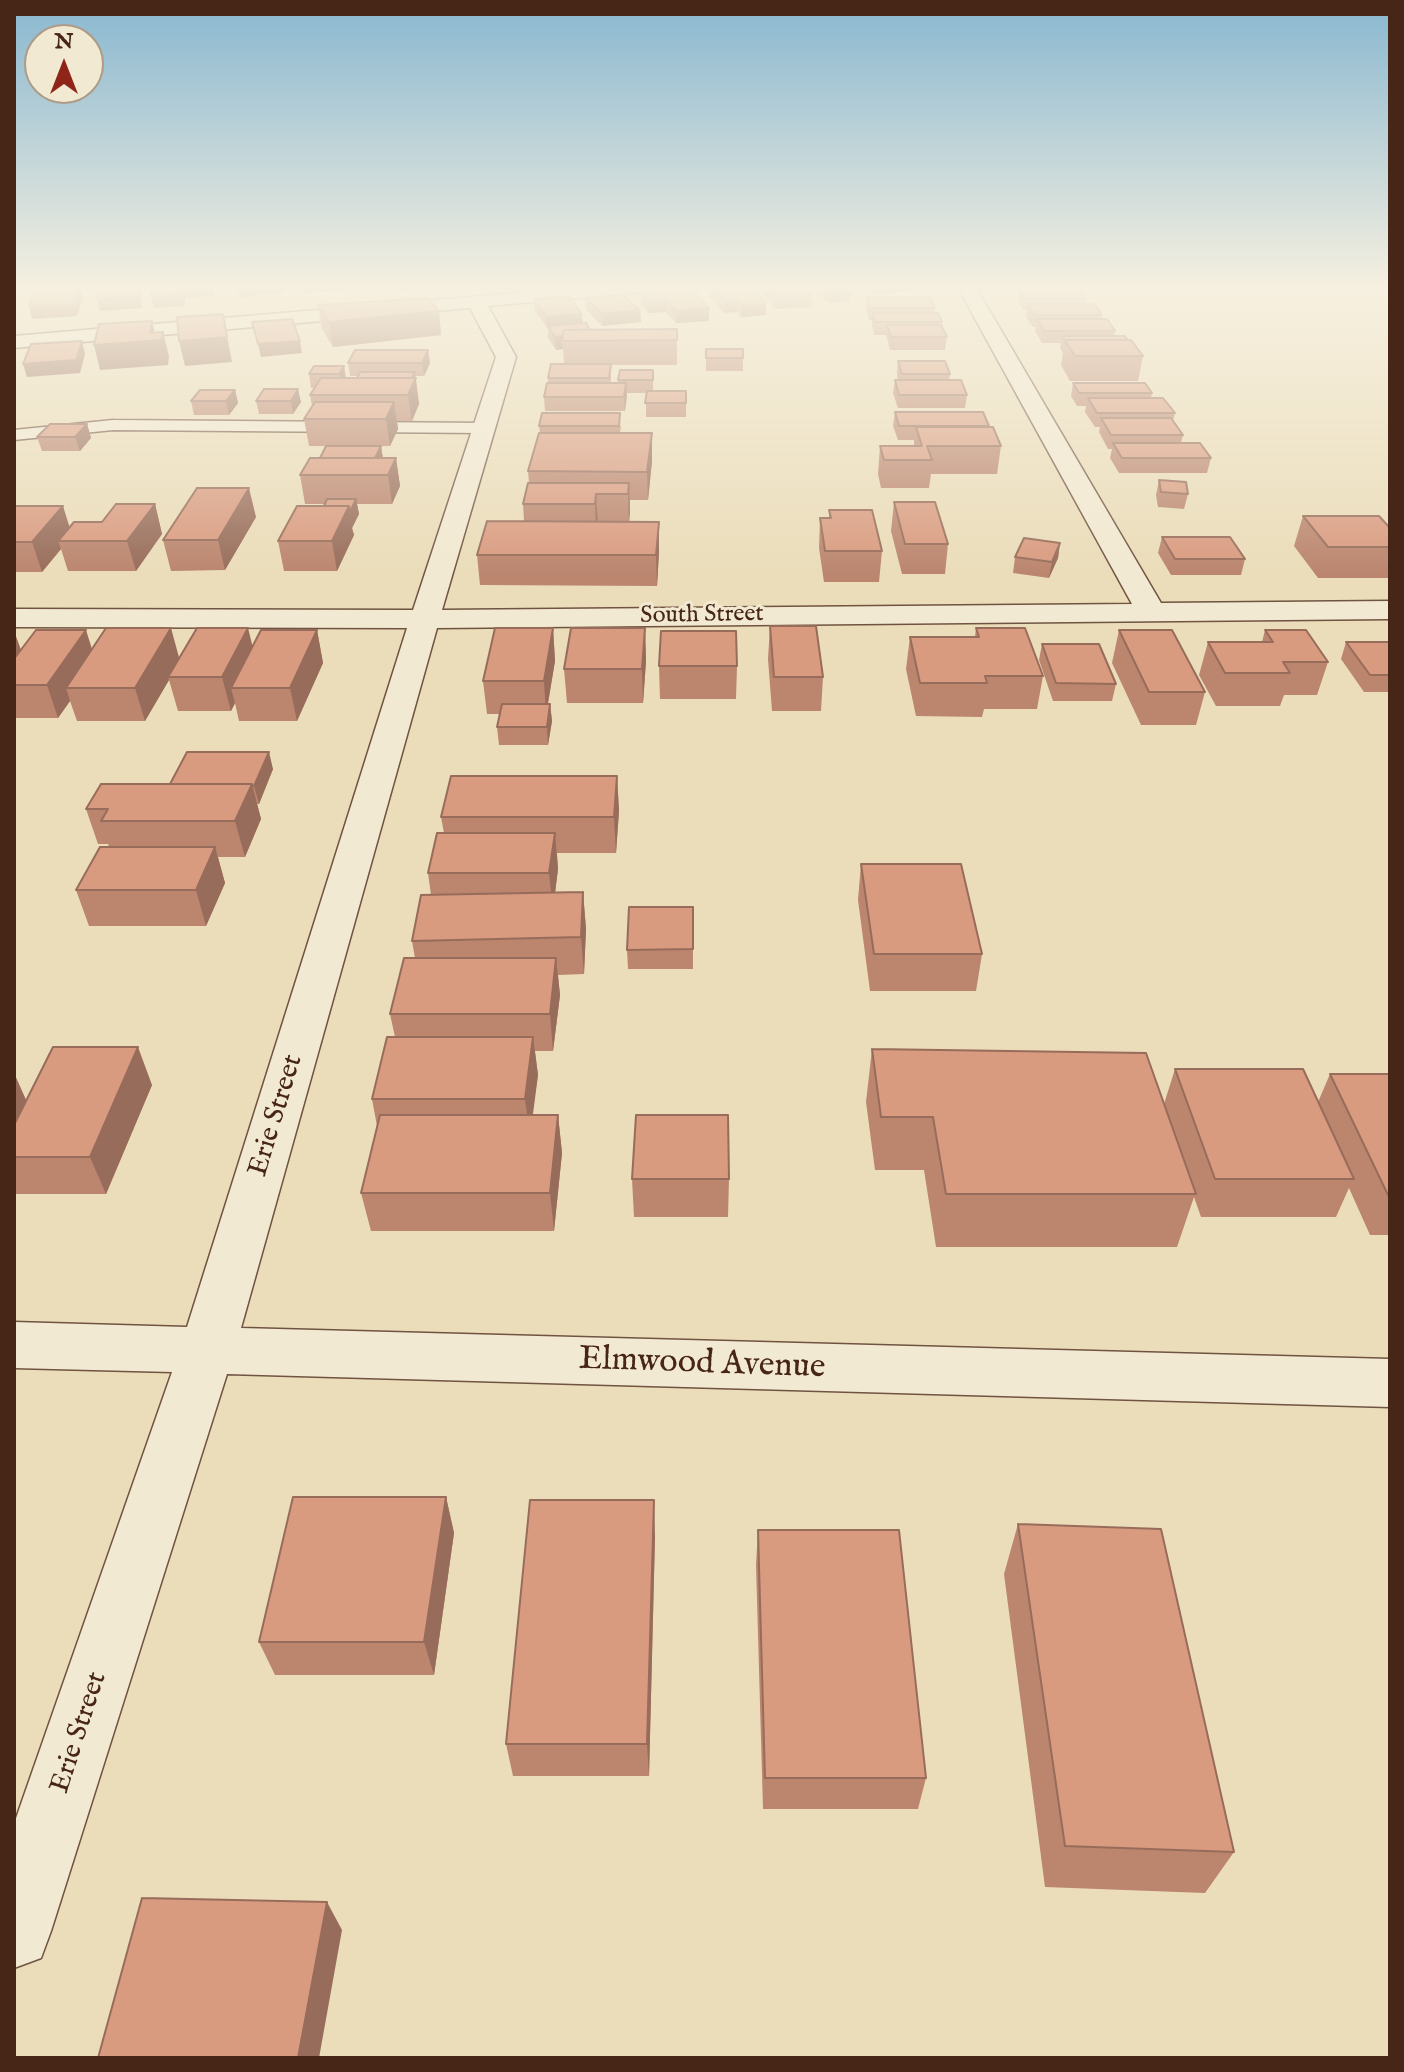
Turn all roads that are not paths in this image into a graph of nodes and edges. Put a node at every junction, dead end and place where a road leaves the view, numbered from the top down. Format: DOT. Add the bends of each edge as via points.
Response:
graph roads {
  1 [pos="498,383"];
  2 [pos="1021,383"];
  3 [pos="483,428"];
  4 [pos="14,435"];
  5 [pos="1150,610"];
  6 [pos="1390,610"];
  7 [pos="14,618"];
  8 [pos="425,619"];
  9 [pos="14,1345"];
  10 [pos="207,1351"];
  11 [pos="1390,1383"];
  12 [pos="14,1931"];
  1 -- 3 [label="street, Erie Street"];
  2 -- 5 [label="street"];
  3 -- 4 [label="lane" via="113,425"];
  3 -- 8 [label="street, Erie Street"];
  5 -- 6 [label="street, South Street"];
  5 -- 8 [label="street, South Street"];
  7 -- 8 [label="street, South Street"];
  8 -- 10 [label="street, Erie Street"];
  9 -- 10 [label="street, Elmwood Avenue"];
  10 -- 11 [label="street, Elmwood Avenue"];
  10 -- 12 [label="street, Erie Street"];
}
